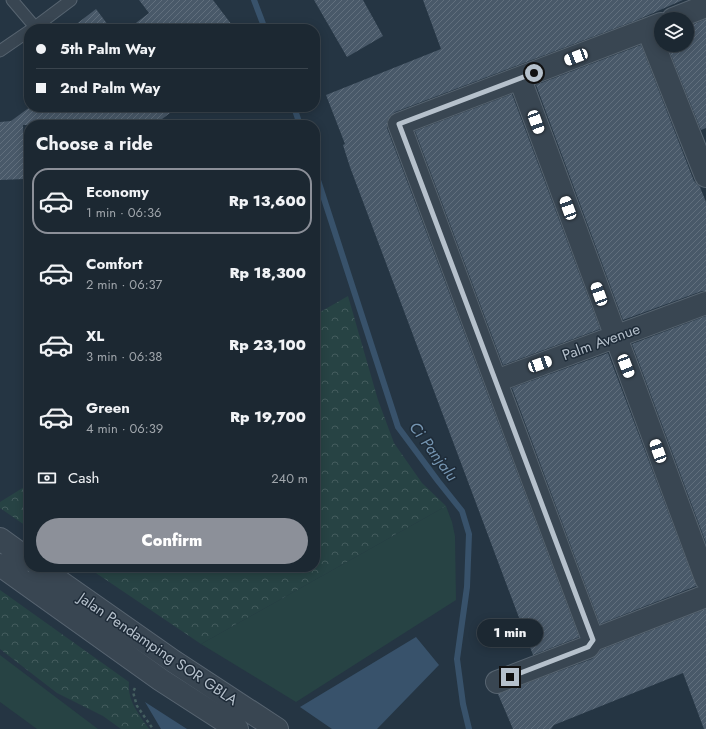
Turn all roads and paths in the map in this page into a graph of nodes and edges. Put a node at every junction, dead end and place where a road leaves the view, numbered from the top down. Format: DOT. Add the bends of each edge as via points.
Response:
graph roads {
  1 [pos="12,0"];
  2 [pos="71,0"];
  3 [pos="706,6"];
  4 [pos="691,12"];
  5 [pos="29,24"];
  6 [pos="39,24"];
  7 [pos="654,27"];
  8 [pos="24,34"];
  9 [pos="0,51"];
  10 [pos="664,52"];
  11 [pos="520,78"];
  12 [pos="700,144"];
  13 [pos="706,176"];
  14 [pos="706,303"];
  15 [pos="615,337"];
  16 [pos="496,381"];
  17 [pos="0,539"];
  18 [pos="24,556"];
  19 [pos="0,565"];
  20 [pos="46,572"];
  21 [pos="706,578"];
  22 [pos="706,596"];
  23 [pos="593,640"];
  24 [pos="145,668"];
  25 [pos="497,682"];
  26 [pos="154,729"];
  27 [pos="237,729"];
  28 [pos="277,729"];
  1 -- 5 [label="lane"];
  2 -- 6 [label="lane"];
  3 -- 4 [label="street"];
  7 -- 11 [label="street"];
  8 -- 9 [label="lane"];
  10 -- 12 [label="street"];
  11 -- 15 [label="street"];
  11 -- 16 [label="street" via="399,124"];
  12 -- 13 [label="street"];
  14 -- 15 [label="street, Palm Avenue"];
  15 -- 16 [label="street, Palm Avenue"];
  15 -- 21 [label="street"];
  16 -- 23 [label="street"];
  17 -- 18 [label="street"];
  19 -- 24 [label="street, Jalan Pendamping SOR GBLA"];
  20 -- 28 [label="street, Jalan Pendamping SOR GBLA" via="173,661"];
  22 -- 23 [label="street"];
  23 -- 25 [label="street" via="588,647"];
  24 -- 26 [label="path" via="133,692 137,706"];
  24 -- 27 [label="street, Jalan Pendamping SOR GBLA"];
}
